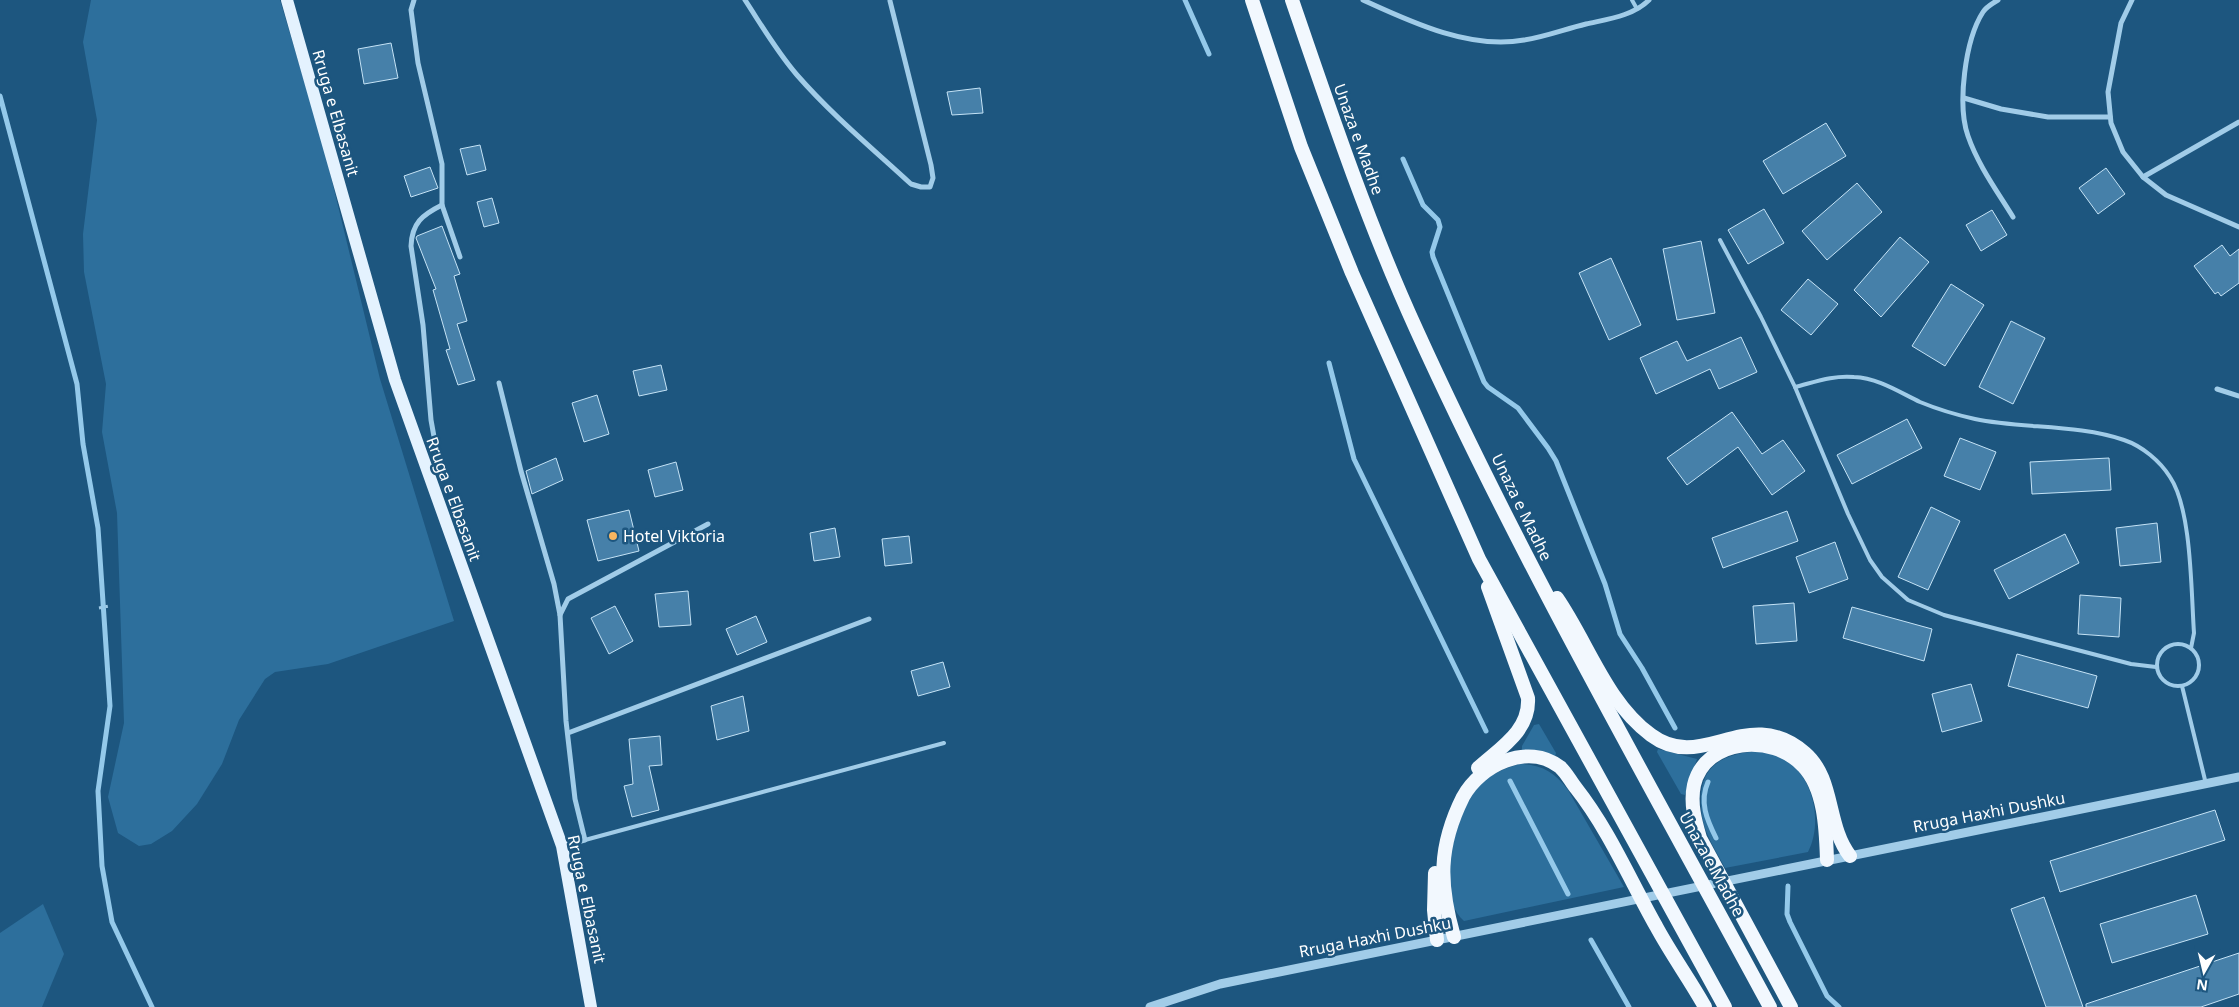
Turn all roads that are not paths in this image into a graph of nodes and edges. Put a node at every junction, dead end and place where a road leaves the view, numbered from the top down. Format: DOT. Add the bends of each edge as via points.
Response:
graph roads {
  1 [pos="287,0"];
  2 [pos="414,0"];
  3 [pos="745,0"];
  4 [pos="1252,0"];
  5 [pos="1292,0"];
  6 [pos="1363,0"];
  7 [pos="1632,0"];
  8 [pos="1649,0"];
  9 [pos="1998,0"];
  10 [pos="2132,0"];
  11 [pos="890,1"];
  12 [pos="1637,9"];
  13 [pos="1964,98"];
  14 [pos="2110,117"];
  15 [pos="2239,122"];
  16 [pos="2143,176"];
  17 [pos="442,205"];
  18 [pos="2013,217"];
  19 [pos="2239,227"];
  20 [pos="1720,240"];
  21 [pos="460,257"];
  22 [pos="499,383"];
  23 [pos="1795,387"];
  24 [pos="2217,389"];
  25 [pos="2239,396"];
  26 [pos="430,480"];
  27 [pos="708,524"];
  28 [pos="1515,538"];
  29 [pos="1479,558"];
  30 [pos="560,615"];
  31 [pos="869,619"];
  32 [pos="2191,648"];
  33 [pos="2156,667"];
  34 [pos="2182,686"];
  35 [pos="568,733"];
  36 [pos="944,743"];
  37 [pos="2239,777"];
  38 [pos="2206,784"];
  39 [pos="586,840"];
  40 [pos="562,846"];
  41 [pos="1850,856"];
  42 [pos="1827,860"];
  43 [pos="1454,937"];
  44 [pos="1437,940"];
  45 [pos="590,1007"];
  46 [pos="1150,1007"];
  47 [pos="1705,1007"];
  48 [pos="1724,1007"];
  49 [pos="1770,1007"];
  50 [pos="1791,1007"];
  1 -- 26 [label="main road, Rruga e Elbasanit" via="395,380"];
  2 -- 17 [label="street" via="411,10 418,63 442,164"];
  3 -- 11 [label="street" via="797,76 912,184 930,187 933,178 931,165"];
  4 -- 29 [label="highway" via="1301,147 1352,273"];
  5 -- 28 [label="highway, Unaza e Madhe" via="1347,160 1416,329"];
  6 -- 12 [label="street" via="1438,32 1492,41 1523,41 1629,14"];
  7 -- 12 [label="lane"];
  8 -- 12 [label="street"];
  9 -- 13 [label="street" via="1984,10 1977,24 1969,48"];
  10 -- 14 [label="street" via="2121,22 2108,92"];
  13 -- 14 [label="street" via="2048,116"];
  13 -- 18 [label="street" via="1968,136 1985,173"];
  14 -- 16 [label="street" via="2122,152"];
  15 -- 16 [label="street"];
  16 -- 19 [label="street" via="2166,195"];
  17 -- 21 [label="street"];
  17 -- 26 [label="street" via="416,222 411,246 438,459"];
  20 -- 23 [label="lane"];
  22 -- 30 [label="street"];
  23 -- 32 [label="lane" via="1832,376 1874,380 1922,402 1974,418 2108,436 2140,448 2170,477 2180,494 2185,515 2194,633"];
  23 -- 33 [label="lane" via="1870,560 1908,600 1944,615 2001,631 2131,664"];
  24 -- 25 [label="street"];
  26 -- 40 [label="main road, Rruga e Elbasanit"];
  27 -- 30 [label="street" via="568,599"];
  28 -- 41 [label="highway" via="1570,616 1626,712 1642,728 1658,740 1687,748 1754,733 1769,735 1796,746 1807,755 1822,778 1838,835"];
  28 -- 49 [label="highway, Unaza e Madhe"];
  29 -- 44 [label="highway" via="1528,698 1529,712 1518,731 1472,774 1455,796 1436,858"];
  29 -- 48 [label="highway"];
  30 -- 35 [label="street"];
  31 -- 35 [label="street"];
  32 -- 33 [label="lane" via="2178,644 2165,648"];
  32 -- 34 [label="lane" via="2199,666 2194,679"];
  33 -- 34 [label="lane" via="2162,680"];
  34 -- 38 [label="lane"];
  35 -- 39 [label="street" via="575,799"];
  36 -- 39 [label="lane"];
  37 -- 38 [label="street, Rruga Haxhi Dushku"];
  38 -- 41 [label="street, Rruga Haxhi Dushku"];
  39 -- 40 [label="street"];
  40 -- 45 [label="main road, Rruga e Elbasanit"];
  41 -- 42 [label="street, Rruga Haxhi Dushku"];
  42 -- 43 [label="street, Rruga Haxhi Dushku"];
  42 -- 50 [label="highway" via="1819,798 1803,766 1773,746 1755,744 1722,750 1702,766 1692,798 1700,838"];
  43 -- 44 [label="street, Rruga Haxhi Dushku"];
  43 -- 47 [label="highway" via="1446,907 1443,870 1456,811 1472,786 1494,766 1511,758 1528,756 1544,760 1560,767 1591,807 1657,928"];
  44 -- 46 [label="street, Rruga Haxhi Dushku" via="1220,984"];
}
